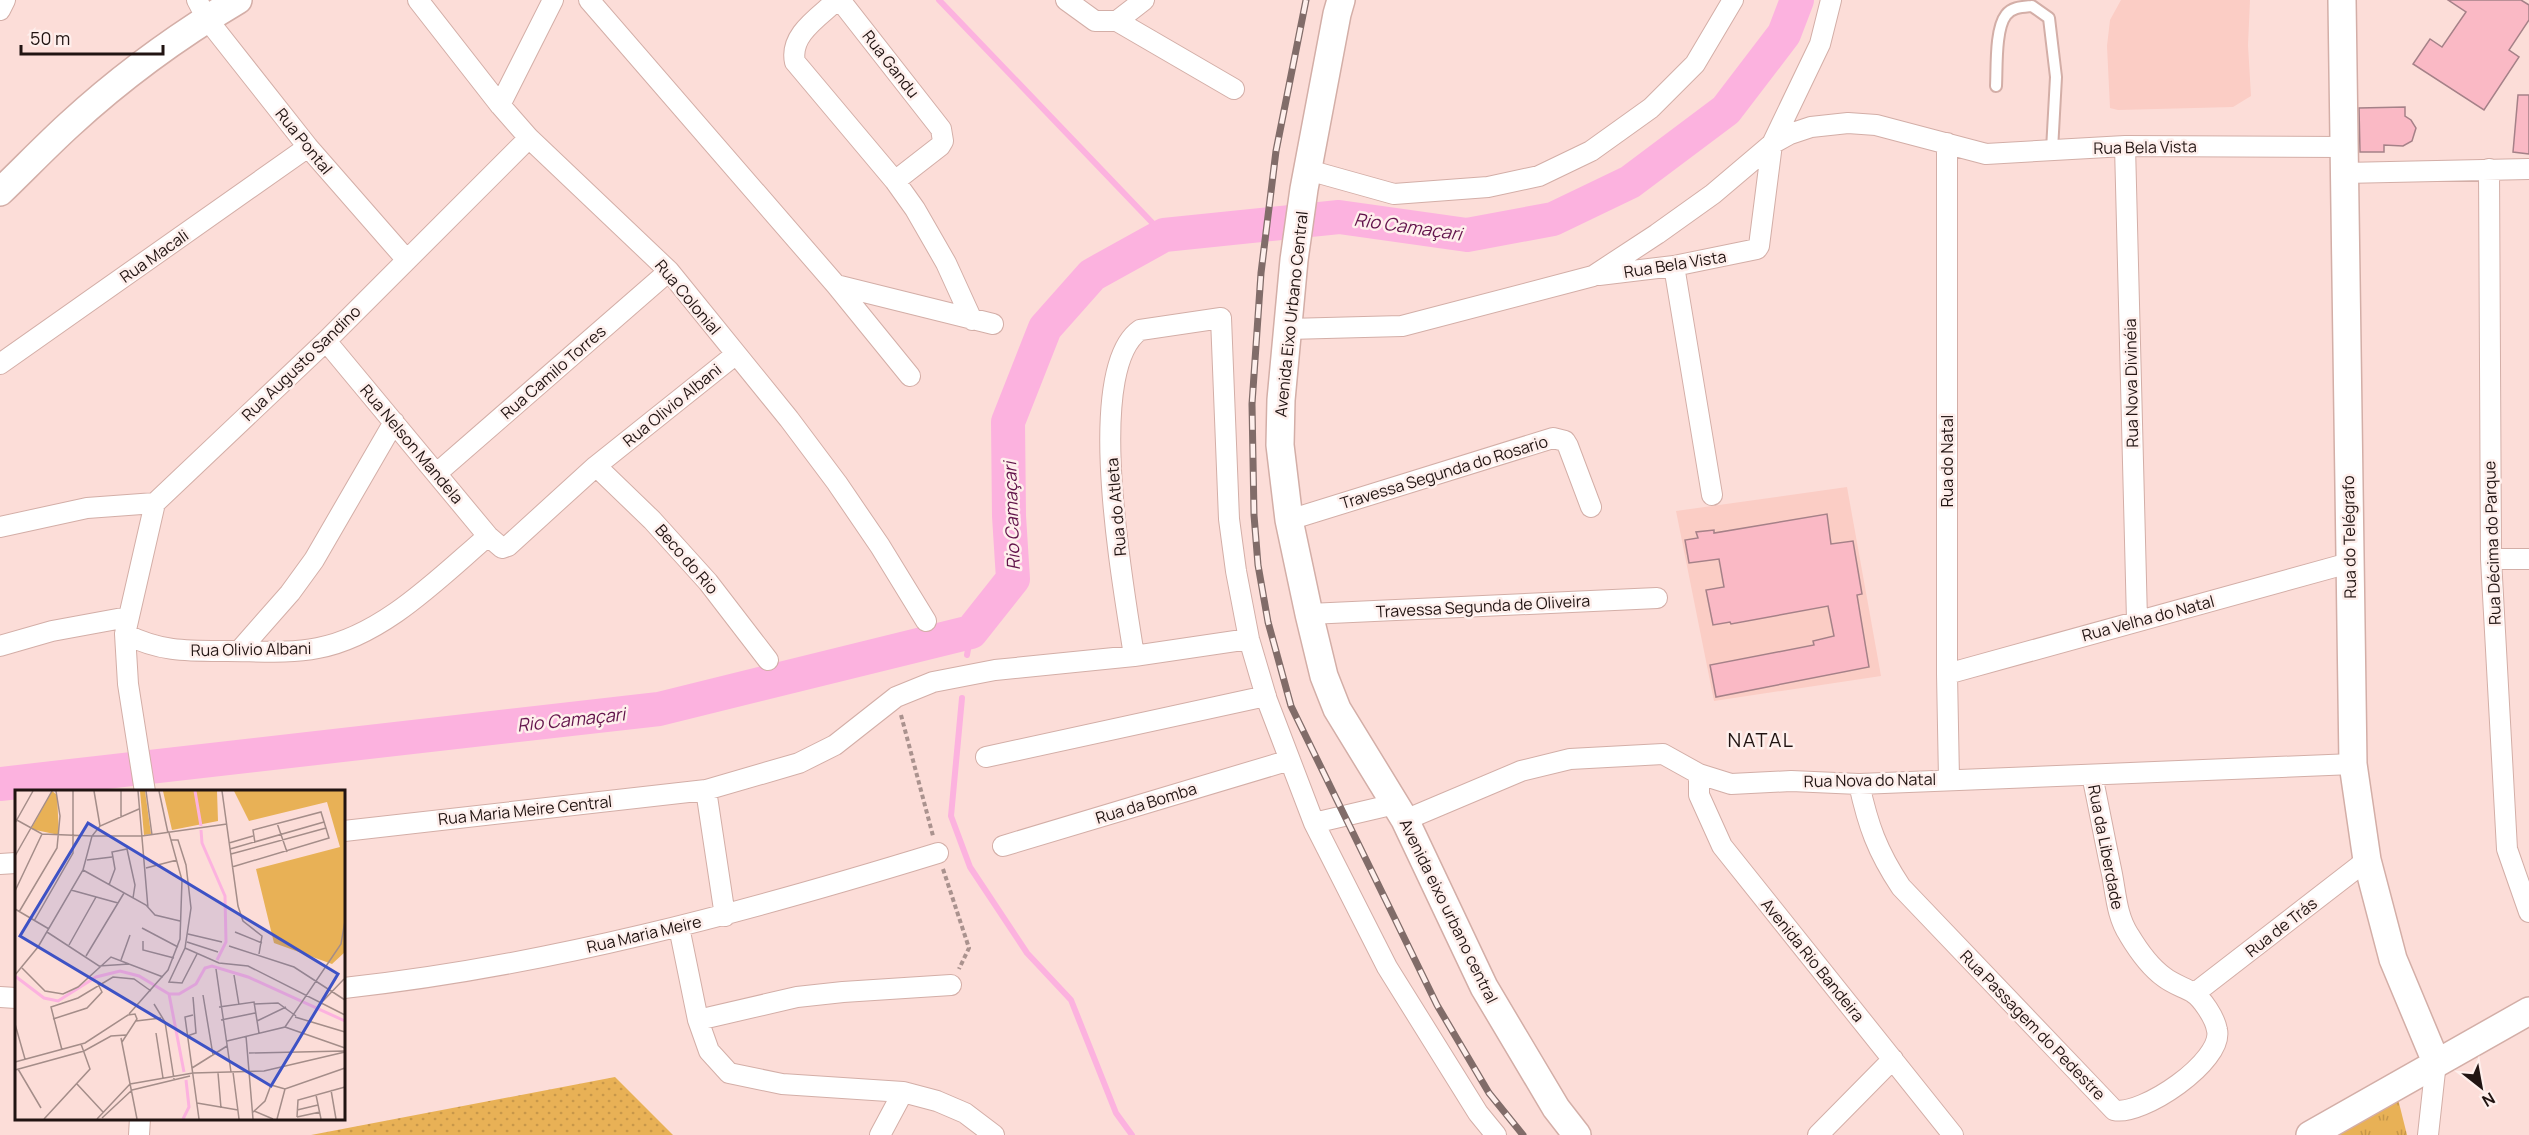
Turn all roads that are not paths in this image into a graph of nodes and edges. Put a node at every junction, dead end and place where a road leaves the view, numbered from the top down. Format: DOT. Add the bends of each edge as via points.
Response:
graph roads {
  1 [pos="5,0"];
  2 [pos="238,0"];
  3 [pos="418,0"];
  4 [pos="553,0"];
  5 [pos="589,0"];
  6 [pos="839,0"];
  7 [pos="1066,0"];
  8 [pos="1144,0"];
  9 [pos="1733,0"];
  10 [pos="1831,0"];
  11 [pos="2342,0"];
  12 [pos="1338,5"];
  13 [pos="202,9"];
  14 [pos="0,10"];
  15 [pos="1117,21"];
  16 [pos="1996,86"];
  17 [pos="1234,89"];
  18 [pos="500,105"];
  19 [pos="529,138"];
  20 [pos="1772,144"];
  21 [pos="1947,144"];
  22 [pos="2125,146"];
  23 [pos="308,147"];
  24 [pos="2052,150"];
  25 [pos="2344,160"];
  26 [pos="2489,169"];
  27 [pos="2529,170"];
  28 [pos="1306,179"];
  29 [pos="895,181"];
  30 [pos="0,192"];
  31 [pos="406,259"];
  32 [pos="1674,266"];
  33 [pos="669,271"];
  34 [pos="1593,276"];
  35 [pos="836,285"];
  36 [pos="972,320"];
  37 [pos="993,324"];
  38 [pos="1288,328"];
  39 [pos="326,341"];
  40 [pos="735,355"];
  41 [pos="0,364"];
  42 [pos="910,376"];
  43 [pos="394,422"];
  44 [pos="596,466"];
  45 [pos="437,473"];
  46 [pos="1712,495"];
  47 [pos="155,503"];
  48 [pos="1591,507"];
  49 [pos="1289,520"];
  50 [pos="0,527"];
  51 [pos="494,541"];
  52 [pos="2491,559"];
  53 [pos="2529,559"];
  54 [pos="2349,563"];
  55 [pos="1657,598"];
  56 [pos="1309,614"];
  57 [pos="2137,620"];
  58 [pos="927,621"];
  59 [pos="126,626"];
  60 [pos="1249,639"];
  61 [pos="0,646"];
  62 [pos="238,651"];
  63 [pos="1134,656"];
  64 [pos="768,660"];
  65 [pos="1947,674"];
  66 [pos="1266,696"];
  67 [pos="986,757"];
  68 [pos="1290,760"];
  69 [pos="2353,764"];
  70 [pos="1699,774"];
  71 [pos="2092,775"];
  72 [pos="1950,779"];
  73 [pos="1859,784"];
  74 [pos="145,790"];
  75 [pos="706,790"];
  76 [pos="1400,812"];
  77 [pos="1314,823"];
  78 [pos="345,831"];
  79 [pos="1003,846"];
  80 [pos="938,853"];
  81 [pos="2367,860"];
  82 [pos="15,863"];
  83 [pos="0,864"];
  84 [pos="2529,912"];
  85 [pos="725,916"];
  86 [pos="679,927"];
  87 [pos="951,985"];
  88 [pos="345,988"];
  89 [pos="2195,993"];
  90 [pos="0,997"];
  91 [pos="15,998"];
  92 [pos="2529,1011"];
  93 [pos="698,1020"];
  94 [pos="1893,1059"];
  95 [pos="2436,1062"];
  96 [pos="903,1092"];
  97 [pos="140,1120"];
  98 [pos="139,1135"];
  99 [pos="880,1135"];
  100 [pos="994,1135"];
  101 [pos="1496,1135"];
  102 [pos="1577,1135"];
  103 [pos="1818,1135"];
  104 [pos="1953,1135"];
  105 [pos="2310,1135"];
  106 [pos="2428,1135"];
  1 -- 14 [label="street"];
  2 -- 13 [label="street"];
  3 -- 18 [label="street, Rua Colonial"];
  4 -- 18 [label="street"];
  5 -- 35 [label="street"];
  6 -- 29 [label="street" via="803,32 793,53 795,62"];
  6 -- 29 [label="street, Rua Gandu" via="941,129 940,146"];
  7 -- 15 [label="street" via="1095,21"];
  8 -- 15 [label="street"];
  9 -- 28 [label="street" via="1695,64 1651,108 1591,151 1539,176 1488,187 1394,194"];
  10 -- 20 [label="street" via="1820,44"];
  11 -- 25 [label="street, Rua do Telégrafo"];
  12 -- 28 [label="street, Avenida Eixo Urbano Central"];
  13 -- 23 [label="street, Rua Pontal"];
  13 -- 30 [label="street" via="70,124"];
  15 -- 17 [label="street"];
  16 -- 24 [label="lane" via="2005,15 2015,8 2032,6 2049,18 2056,77"];
  18 -- 19 [label="street, Rua Colonial"];
  19 -- 31 [label="street, Rua Augusto Sandino"];
  19 -- 33 [label="street, Rua Colonial"];
  20 -- 21 [label="street, Rua Bela Vista" via="1811,127 1848,123 1876,124"];
  20 -- 32 [label="street, Rua Bela Vista" via="1759,246"];
  20 -- 34 [label="street" via="1713,194"];
  21 -- 24 [label="street, Rua Bela Vista" via="1986,154"];
  21 -- 65 [label="street, Rua do Natal"];
  22 -- 24 [label="street, Rua Bela Vista"];
  22 -- 25 [label="street, Rua Bela Vista"];
  22 -- 57 [label="street, Rua Nova Divinéia"];
  23 -- 31 [label="street, Rua Pontal"];
  23 -- 41 [label="street, Rua Macali"];
  25 -- 26 [label="street, Rua Bela Vista"];
  25 -- 54 [label="street, Rua do Telégrafo"];
  26 -- 27 [label="street, Rua Bela Vista"];
  26 -- 52 [label="street, Rua Décima do Parque"];
  28 -- 38 [label="street, Avenida Eixo Urbano Central"];
  29 -- 36 [label="street" via="946,263"];
  31 -- 39 [label="street, Rua Augusto Sandino"];
  32 -- 34 [label="street, Rua Bela Vista"];
  32 -- 46 [label="street"];
  33 -- 40 [label="street, Rua Colonial"];
  33 -- 45 [label="street, Rua Camilo Torres"];
  34 -- 38 [label="street" via="1401,326"];
  35 -- 36 [label="street"];
  35 -- 42 [label="street"];
  36 -- 37 [label="street"];
  38 -- 49 [label="street, Avenida Eixo Urbano Central" via="1280,445"];
  39 -- 43 [label="street, Rua Nelson Mandela"];
  39 -- 47 [label="street, Rua Augusto Sandino"];
  40 -- 44 [label="street, Rua Olivio Albani"];
  40 -- 58 [label="street, Rua Colonial" via="837,483"];
  43 -- 45 [label="street, Rua Nelson Mandela"];
  43 -- 62 [label="street" via="314,560"];
  44 -- 51 [label="street, Rua Olivio Albani" via="508,546"];
  44 -- 64 [label="street, Beco do Rio" via="692,564"];
  45 -- 51 [label="street, Rua Nelson Mandela"];
  47 -- 50 [label="street" via="87,508"];
  47 -- 59 [label="street"];
  48 -- 49 [label="street, Travessa Segunda do Rosario" via="1568,446 1553,438"];
  49 -- 56 [label="street, Avenida Eixo Urbano Central"];
  51 -- 62 [label="street, Rua Olivio Albani" via="407,605 348,638 310,649"];
  52 -- 53 [label="street"];
  52 -- 84 [label="street, Rua Décima do Parque" via="2507,849"];
  54 -- 57 [label="street, Rua Velha do Natal"];
  54 -- 69 [label="street, Rua do Telégrafo"];
  55 -- 56 [label="street, Travessa Segunda de Oliveira"];
  56 -- 76 [label="street, Avenida eixo urbano central" via="1324,676 1337,709"];
  57 -- 65 [label="street, Rua Velha do Natal"];
  59 -- 61 [label="street" via="52,631"];
  59 -- 62 [label="street, Rua Olivio Albani" via="147,645"];
  59 -- 74 [label="street" via="128,684"];
  60 -- 63 [label="street"];
  60 -- 63 [label="street, Rua do Atleta" via="1229,519 1221,318 1140,330 1131,339 1119,365 1112,405 1110,482"];
  60 -- 66 [label="street"];
  63 -- 75 [label="street, Rua Maria Meire Central" via="995,670 933,682 896,698 835,745 799,763"];
  65 -- 72 [label="street, Rua do Natal"];
  66 -- 67 [label="street"];
  66 -- 68 [label="street"];
  68 -- 77 [label="street"];
  68 -- 79 [label="street, Rua da Bomba"];
  69 -- 71 [label="street, Rua Nova do Natal"];
  69 -- 81 [label="street, Rua do Telégrafo"];
  70 -- 73 [label="street, Rua Nova do Natal" via="1731,784"];
  70 -- 76 [label="street, Rua Nova do Natal" via="1663,754 1570,759 1521,771"];
  70 -- 94 [label="street, Avenida Rio Bandeira" via="1699,795 1722,846"];
  71 -- 72 [label="street, Rua Nova do Natal"];
  71 -- 89 [label="street, Rua da Liberdade" via="2121,920 2144,958 2162,976"];
  72 -- 73 [label="street, Rua Nova do Natal"];
  73 -- 89 [label="street, Rua Passagem do Pedestre" via="1869,828 1900,887 2114,1110 2134,1109 2158,1096 2190,1076 2210,1055 2218,1032 2215,1021"];
  75 -- 78 [label="street, Rua Maria Meire Central"];
  75 -- 85 [label="street"];
  76 -- 77 [label="street, Rua Nova do Natal"];
  76 -- 102 [label="street, Avenida eixo urbano central" via="1484,987 1556,1108"];
  77 -- 101 [label="street" via="1387,967 1478,1113"];
  80 -- 85 [label="street, Rua Maria Meire"];
  81 -- 89 [label="street, Rua de Trás"];
  81 -- 95 [label="street, Rua do Telégrafo" via="2394,959"];
  82 -- 83 [label="street"];
  85 -- 86 [label="street, Rua Maria Meire"];
  86 -- 88 [label="street, Rua Maria Meire" via="464,971"];
  86 -- 93 [label="street"];
  87 -- 93 [label="street" via="797,998"];
  90 -- 91 [label="street"];
  92 -- 95 [label="street"];
  93 -- 96 [label="street" via="709,1051 729,1073 782,1084"];
  94 -- 103 [label="street"];
  94 -- 104 [label="street, Avenida Rio Bandeira"];
  95 -- 105 [label="street"];
  95 -- 106 [label="street"];
  96 -- 99 [label="street"];
  96 -- 100 [label="street" via="965,1113"];
  97 -- 98 [label="street"];
}
